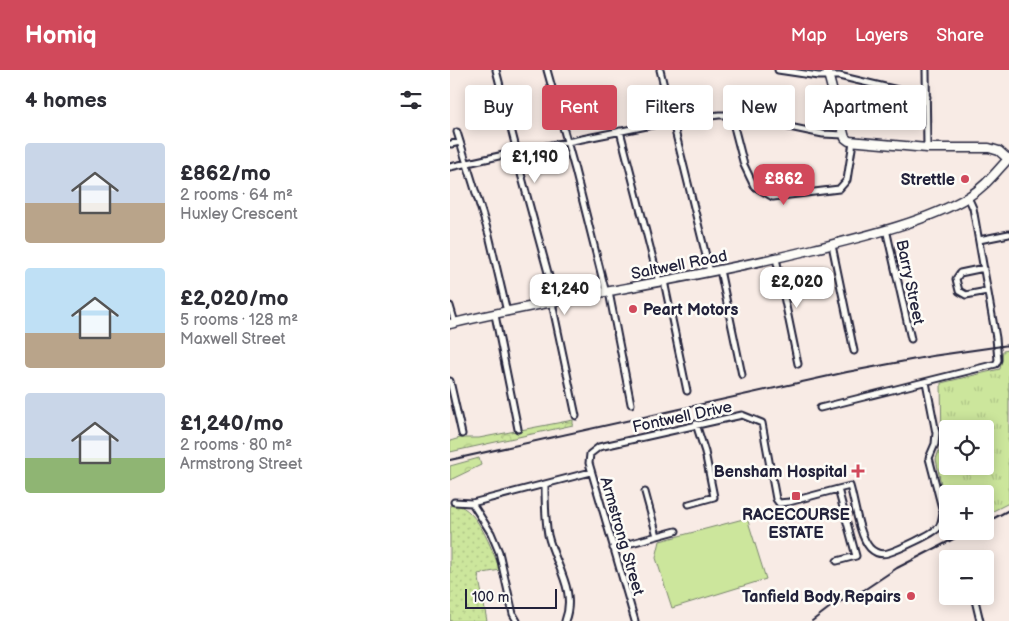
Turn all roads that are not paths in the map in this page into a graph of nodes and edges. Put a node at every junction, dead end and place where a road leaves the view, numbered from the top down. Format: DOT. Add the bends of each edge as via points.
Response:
graph roads {
  1 [pos="496,70"];
  2 [pos="547,70"];
  3 [pos="660,70"];
  4 [pos="778,70"];
  5 [pos="926,70"];
  6 [pos="828,73"];
  7 [pos="664,85"];
  8 [pos="927,97"];
  9 [pos="795,128"];
  10 [pos="629,130"];
  11 [pos="674,130"];
  12 [pos="735,130"];
  13 [pos="458,132"];
  14 [pos="620,132"];
  15 [pos="844,135"];
  16 [pos="460,142"];
  17 [pos="567,142"];
  18 [pos="853,142"];
  19 [pos="451,144"];
  20 [pos="927,148"];
  21 [pos="517,152"];
  22 [pos="1009,158"];
  23 [pos="468,164"];
  24 [pos="450,167"];
  25 [pos="968,196"];
  26 [pos="886,229"];
  27 [pos="1009,234"];
  28 [pos="979,240"];
  29 [pos="832,245"];
  30 [pos="776,258"];
  31 [pos="984,268"];
  32 [pos="720,270"];
  33 [pos="710,272"];
  34 [pos="661,282"];
  35 [pos="987,291"];
  36 [pos="607,292"];
  37 [pos="554,303"];
  38 [pos="450,306"];
  39 [pos="507,312"];
  40 [pos="495,315"];
  41 [pos="452,324"];
  42 [pos="911,339"];
  43 [pos="854,351"];
  44 [pos="798,364"];
  45 [pos="742,375"];
  46 [pos="450,380"];
  47 [pos="926,382"];
  48 [pos="687,391"];
  49 [pos="631,404"];
  50 [pos="820,408"];
  51 [pos="576,416"];
  52 [pos="696,424"];
  53 [pos="518,429"];
  54 [pos="462,434"];
  55 [pos="589,458"];
  56 [pos="591,472"];
  57 [pos="545,484"];
  58 [pos="838,489"];
  59 [pos="645,492"];
  60 [pos="454,502"];
  61 [pos="472,503"];
  62 [pos="689,504"];
  63 [pos="676,531"];
  64 [pos="656,536"];
  65 [pos="613,548"];
  66 [pos="837,561"];
  67 [pos="976,605"];
  68 [pos="517,621"];
  69 [pos="565,621"];
  70 [pos="635,621"];
  71 [pos="980,621"];
  1 -- 21 [label="street"];
  2 -- 17 [label="street"];
  3 -- 7 [label="street"];
  4 -- 6 [label="street"];
  5 -- 8 [label="street"];
  6 -- 8 [label="street"];
  6 -- 15 [label="street"];
  8 -- 20 [label="street"];
  9 -- 15 [label="street"];
  10 -- 14 [label="street"];
  11 -- 33 [label="street"];
  12 -- 18 [label="street" via="744,165 754,186 774,197 839,189 847,180"];
  13 -- 16 [label="street"];
  14 -- 17 [label="street"];
  14 -- 34 [label="street"];
  15 -- 18 [label="street" via="846,140"];
  16 -- 19 [label="street"];
  16 -- 23 [label="street"];
  17 -- 21 [label="street"];
  17 -- 36 [label="street"];
  18 -- 20 [label="street"];
  20 -- 22 [label="street" via="989,148"];
  21 -- 23 [label="street"];
  21 -- 37 [label="street"];
  22 -- 25 [label="street, Saltwell Road" via="988,182"];
  23 -- 24 [label="street"];
  23 -- 39 [label="street"];
  25 -- 26 [label="street, Saltwell Road" via="937,212"];
  25 -- 28 [label="street"];
  26 -- 29 [label="street, Saltwell Road"];
  26 -- 42 [label="street, Barry Street"];
  27 -- 28 [label="street"];
  28 -- 31 [label="street"];
  29 -- 30 [label="street, Saltwell Road"];
  29 -- 43 [label="street"];
  30 -- 32 [label="street, Saltwell Road"];
  30 -- 44 [label="street"];
  31 -- 35 [label="street"];
  31 -- 35 [label="street" via="960,273 956,278 959,291 966,295"];
  32 -- 33 [label="street, Saltwell Road"];
  32 -- 45 [label="street"];
  33 -- 34 [label="street, Saltwell Road"];
  34 -- 36 [label="street, Saltwell Road"];
  34 -- 48 [label="street"];
  35 -- 47 [label="street" via="998,351 996,364"];
  36 -- 37 [label="street, Saltwell Road"];
  36 -- 49 [label="street"];
  37 -- 39 [label="street, Saltwell Road"];
  37 -- 51 [label="street"];
  38 -- 41 [label="street"];
  39 -- 40 [label="street, Saltwell Road"];
  40 -- 41 [label="street, Saltwell Road"];
  40 -- 53 [label="street"];
  46 -- 54 [label="street"];
  47 -- 50 [label="street"];
  47 -- 58 [label="street" via="936,433 929,458 943,512 939,526 932,533 886,554 876,553 864,538 850,486"];
  52 -- 55 [label="street, Fontwell Drive" via="599,447"];
  52 -- 58 [label="street, Fontwell Drive" via="742,415 762,423 779,502"];
  52 -- 62 [label="street" via="714,497"];
  55 -- 56 [label="street, Armstrong Street"];
  56 -- 57 [label="street"];
  56 -- 65 [label="street, Armstrong Street"];
  57 -- 61 [label="street"];
  57 -- 69 [label="street" via="548,535 569,597"];
  58 -- 66 [label="street" via="856,556"];
  59 -- 64 [label="street"];
  60 -- 61 [label="street"];
  61 -- 68 [label="street" via="500,552"];
  63 -- 64 [label="street"];
  64 -- 65 [label="street"];
  65 -- 70 [label="street, Armstrong Street"];
  67 -- 71 [label="street"];
}
